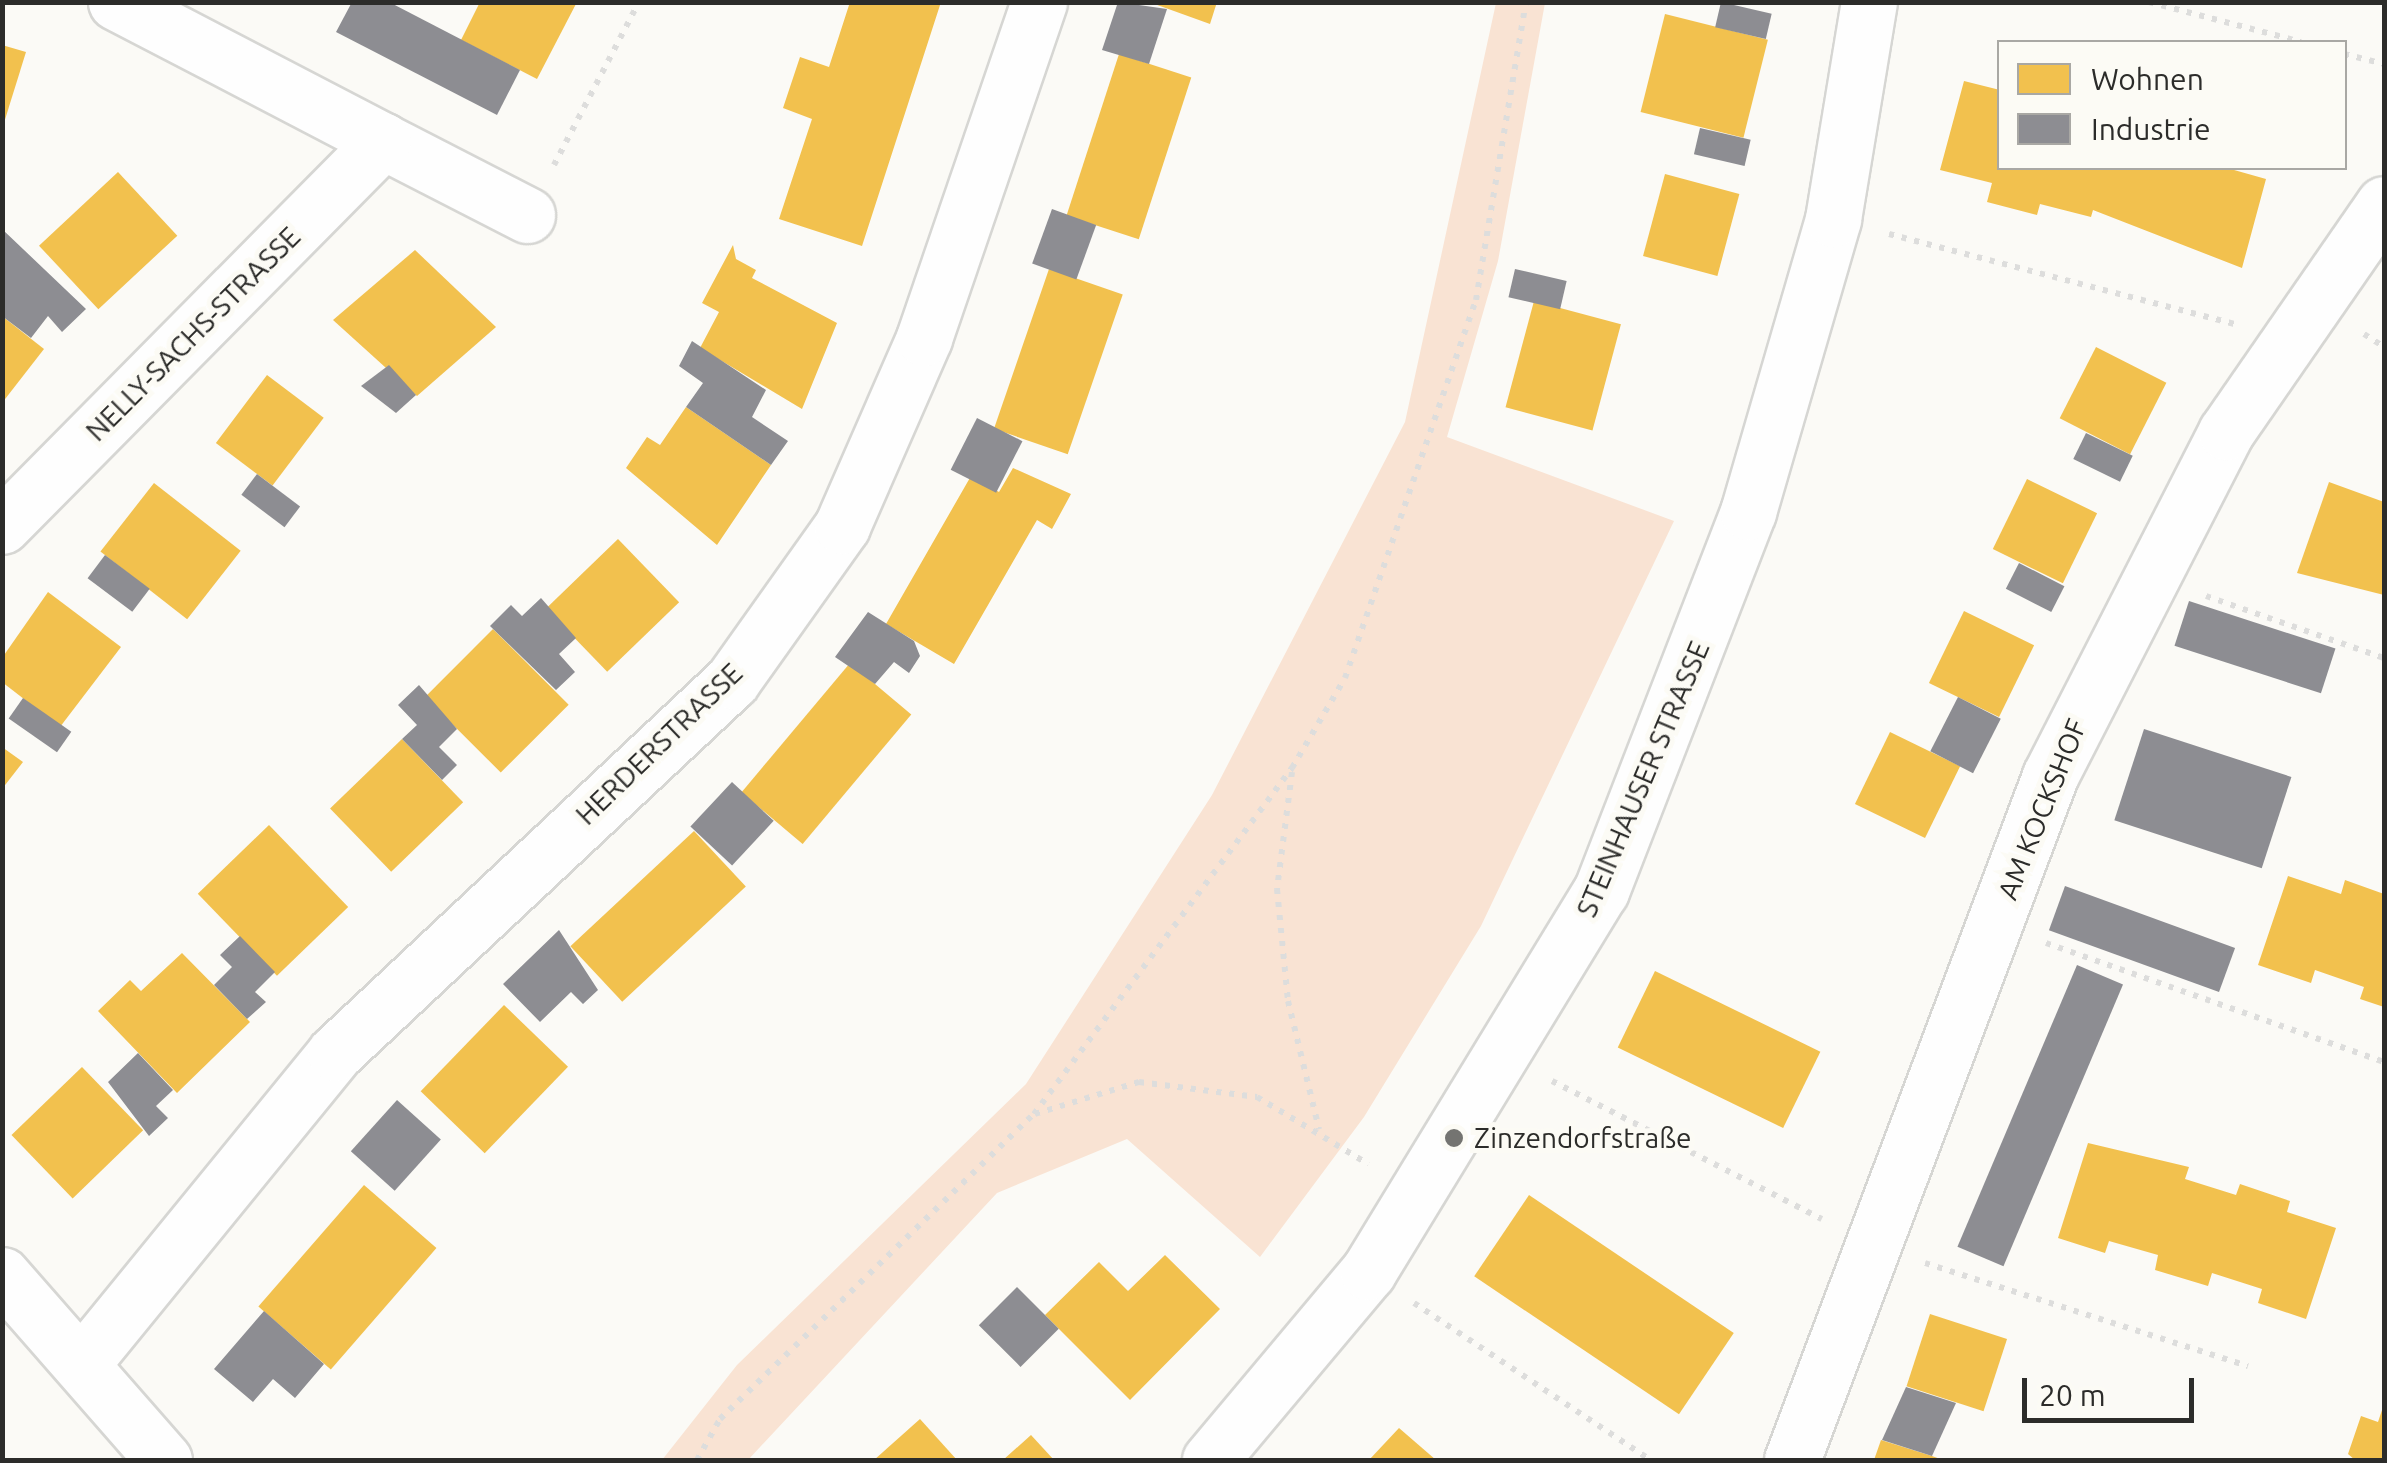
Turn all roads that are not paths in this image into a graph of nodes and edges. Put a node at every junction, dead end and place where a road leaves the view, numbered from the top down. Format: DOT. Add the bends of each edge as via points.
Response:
graph roads {
  1 [pos="116,2"];
  2 [pos="1040,2"];
  3 [pos="1870,2"];
  4 [pos="383,141"];
  5 [pos="2384,204"];
  6 [pos="528,215"];
  7 [pos="2,526"];
  8 [pos="2,1275"];
  9 [pos="83,1362"];
  10 [pos="164,1460"];
  11 [pos="1210,1460"];
  12 [pos="1792,1460"];
  1 -- 4 [label="street"];
  2 -- 9 [label="street, HERDERSTRASSE" via="924,338 842,526 732,681 335,1053"];
  3 -- 11 [label="street, STEINHAUSER STRASSE" via="1833,219 1682,702 1601,891 1368,1272"];
  4 -- 6 [label="street"];
  4 -- 7 [label="street, NELLY-SACHS-STRASSE"];
  5 -- 12 [label="street, AM KOCKSHOF" via="2226,432 2050,776"];
  8 -- 9 [label="street"];
  9 -- 10 [label="street"];
}
